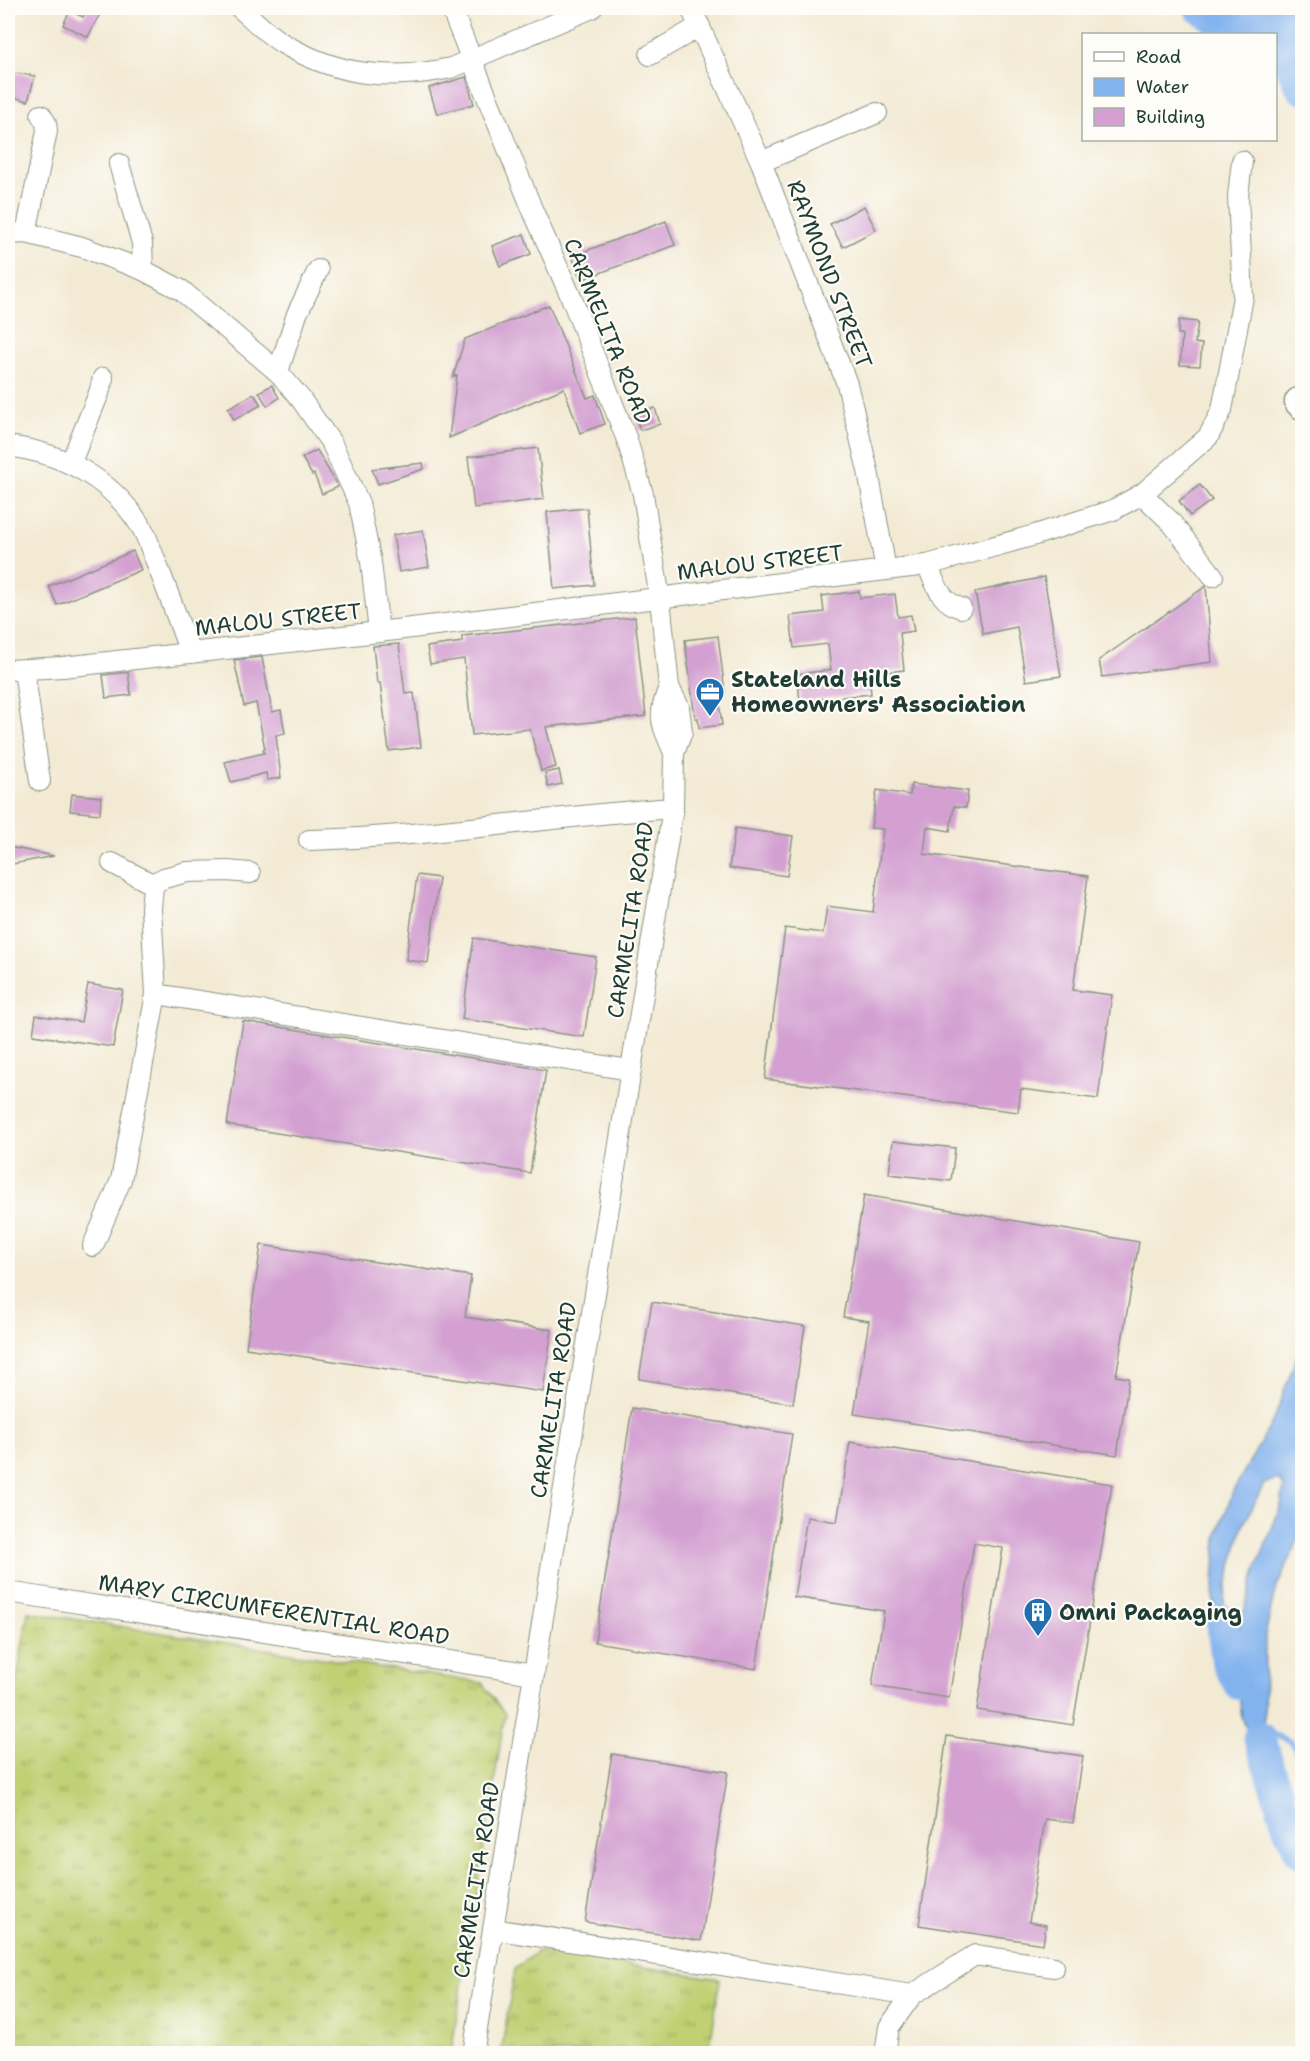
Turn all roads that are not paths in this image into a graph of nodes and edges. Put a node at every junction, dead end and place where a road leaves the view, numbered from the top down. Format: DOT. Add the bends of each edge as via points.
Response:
graph roads {
  1 [pos="240,8"];
  2 [pos="451,8"];
  3 [pos="591,8"];
  4 [pos="692,8"];
  5 [pos="700,26"];
  6 [pos="650,56"];
  7 [pos="472,60"];
  8 [pos="877,112"];
  9 [pos="41,115"];
  10 [pos="1242,161"];
  11 [pos="761,162"];
  12 [pos="119,164"];
  13 [pos="17,233"];
  14 [pos="143,270"];
  15 [pos="318,270"];
  16 [pos="278,372"];
  17 [pos="103,378"];
  18 [pos="8,446"];
  19 [pos="70,462"];
  20 [pos="1142,494"];
  21 [pos="927,566"];
  22 [pos="886,570"];
  23 [pos="1213,576"];
  24 [pos="660,599"];
  25 [pos="961,608"];
  26 [pos="379,632"];
  27 [pos="190,654"];
  28 [pos="16,670"];
  29 [pos="40,781"];
  30 [pos="672,808"];
  31 [pos="309,840"];
  32 [pos="112,862"];
  33 [pos="250,873"];
  34 [pos="154,885"];
  35 [pos="156,994"];
  36 [pos="630,1070"];
  37 [pos="93,1246"];
  38 [pos="8,1592"];
  39 [pos="534,1674"];
  40 [pos="493,1929"];
  41 [pos="1054,1967"];
  42 [pos="912,1995"];
  43 [pos="473,2054"];
  44 [pos="885,2054"];
  1 -- 7 [label="street" via="280,42 328,66 375,76 426,74"];
  2 -- 7 [label="street, CARMELITA ROAD"];
  3 -- 7 [label="street"];
  4 -- 5 [label="street, RAYMOND STREET"];
  5 -- 6 [label="street"];
  5 -- 11 [label="street, RAYMOND STREET"];
  7 -- 24 [label="street, CARMELITA ROAD" via="627,440 644,494"];
  8 -- 11 [label="street"];
  9 -- 13 [label="street" via="47,131"];
  10 -- 20 [label="street, MALOU STREET" via="1238,196 1243,297 1222,410 1208,438"];
  11 -- 22 [label="street, RAYMOND STREET" via="847,384"];
  12 -- 14 [label="street" via="142,243"];
  13 -- 14 [label="street" via="82,246"];
  14 -- 16 [label="street" via="181,290"];
  15 -- 16 [label="street" via="297,314"];
  16 -- 26 [label="street" via="332,444 359,503"];
  17 -- 19 [label="street"];
  18 -- 19 [label="street"];
  19 -- 27 [label="street" via="100,480 142,527"];
  20 -- 21 [label="street, MALOU STREET" via="1113,510"];
  20 -- 23 [label="street" via="1172,522"];
  21 -- 22 [label="street, MALOU STREET"];
  21 -- 25 [label="street" via="941,594 950,605"];
  22 -- 24 [label="street, MALOU STREET"];
  24 -- 26 [label="street, MALOU STREET"];
  24 -- 30 [label="street, CARMELITA ROAD" via="669,687 679,707 682,732 674,753"];
  26 -- 27 [label="street, MALOU STREET"];
  27 -- 28 [label="street, MALOU STREET"];
  28 -- 29 [label="street"];
  30 -- 31 [label="street"];
  30 -- 36 [label="street, CARMELITA ROAD"];
  32 -- 34 [label="street"];
  33 -- 34 [label="street" via="187,872"];
  34 -- 35 [label="street" via="151,908"];
  35 -- 36 [label="street"];
  35 -- 37 [label="street" via="121,1180"];
  36 -- 39 [label="street, CARMELITA ROAD"];
  38 -- 39 [label="street, MARY CIRCUMFERENTIAL ROAD"];
  39 -- 40 [label="street, CARMELITA ROAD"];
  40 -- 42 [label="street"];
  40 -- 43 [label="street, CARMELITA ROAD"];
  41 -- 42 [label="street" via="975,1955"];
  42 -- 44 [label="street" via="889,2028"];
}
